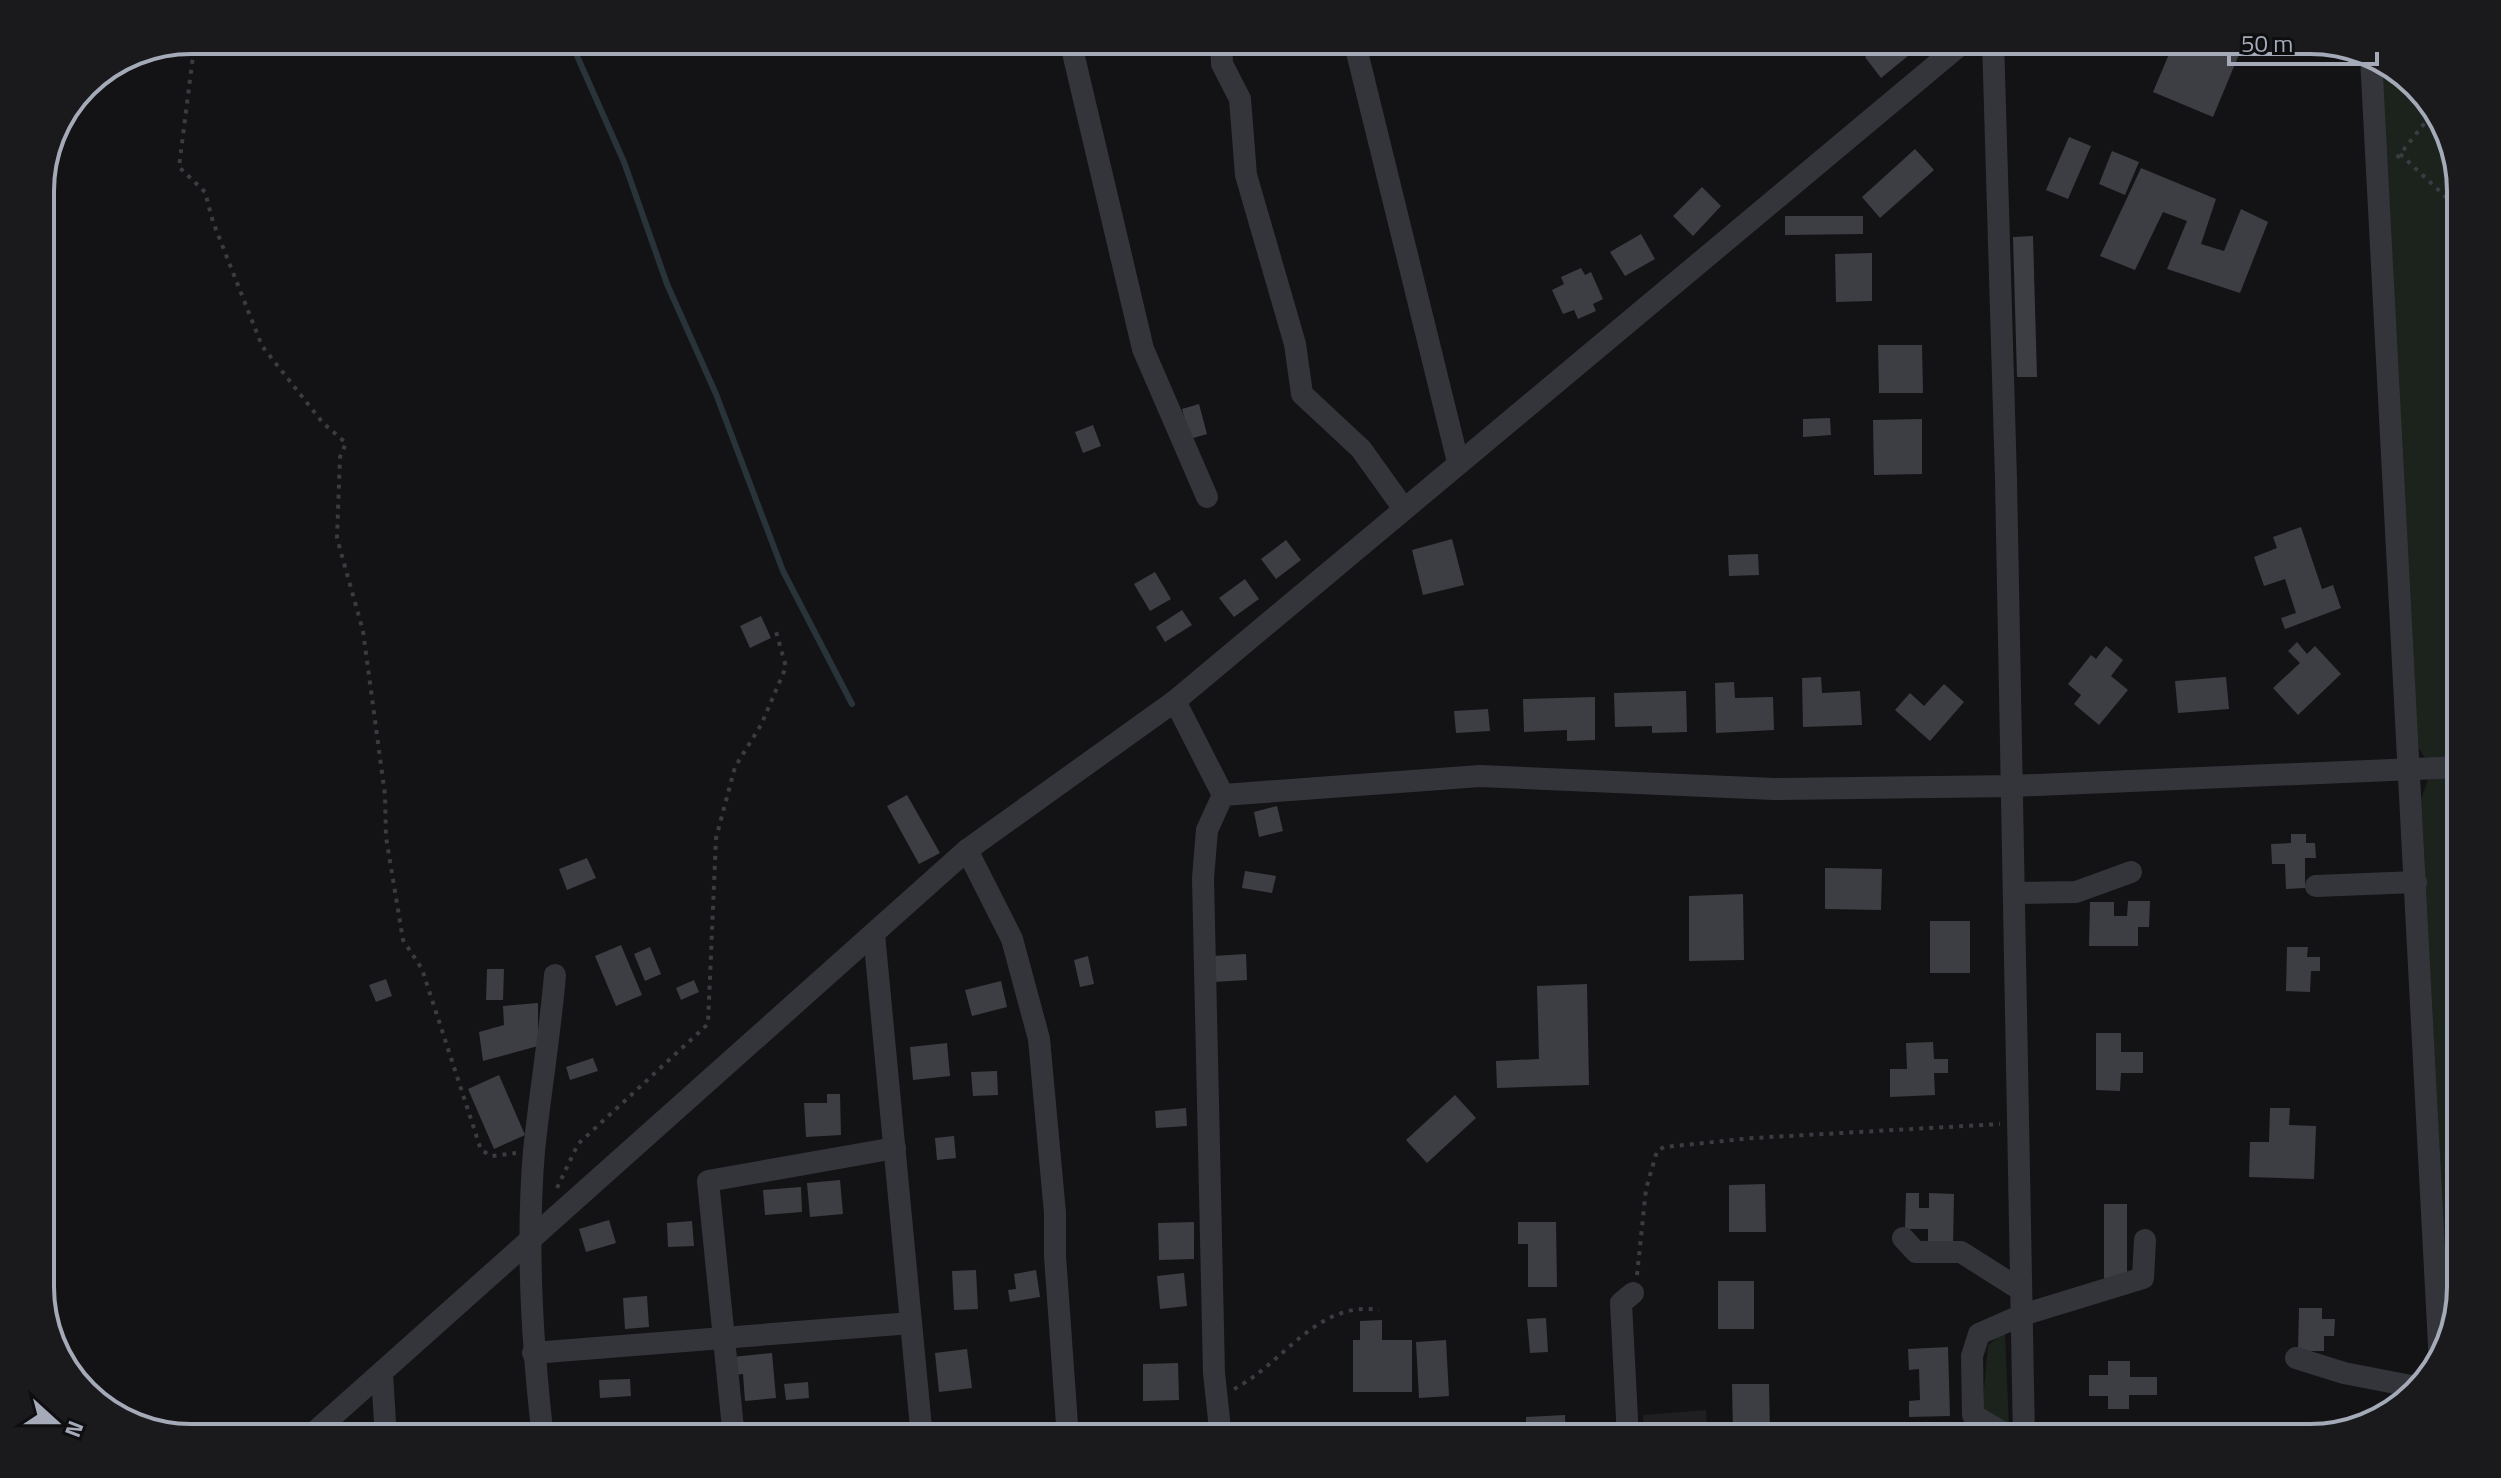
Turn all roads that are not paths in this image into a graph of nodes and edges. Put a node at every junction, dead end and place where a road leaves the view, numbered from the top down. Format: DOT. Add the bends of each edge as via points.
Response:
graph roads {
  1 [pos="1073,54"];
  2 [pos="1222,54"];
  3 [pos="1357,54"];
  4 [pos="1949,54"];
  5 [pos="1993,54"];
  6 [pos="2372,69"];
  7 [pos="1458,462"];
  8 [pos="1207,497"];
  9 [pos="1404,509"];
  10 [pos="1175,701"];
  11 [pos="2447,768"];
  12 [pos="2410,769"];
  13 [pos="2013,786"];
  14 [pos="1223,795"];
  15 [pos="967,850"];
  16 [pos="2131,872"];
  17 [pos="2416,882"];
  18 [pos="2316,886"];
  19 [pos="2015,893"];
  20 [pos="874,934"];
  21 [pos="555,975"];
  22 [pos="895,1148"];
  23 [pos="1903,1238"];
  24 [pos="531,1240"];
  25 [pos="2145,1240"];
  26 [pos="2021,1290"];
  27 [pos="1633,1293"];
  28 [pos="2022,1315"];
  29 [pos="911,1323"];
  30 [pos="2439,1334"];
  31 [pos="723,1338"];
  32 [pos="533,1353"];
  33 [pos="2296,1358"];
  34 [pos="382,1374"];
  35 [pos="2406,1385"];
  36 [pos="324,1424"];
  37 [pos="385,1424"];
  38 [pos="541,1424"];
  39 [pos="732,1424"];
  40 [pos="921,1424"];
  41 [pos="1067,1424"];
  42 [pos="1219,1424"];
  43 [pos="1627,1424"];
  44 [pos="1988,1424"];
  45 [pos="2024,1424"];
  1 -- 8 [label="street" via="1143,349"];
  2 -- 9 [label="street" via="1240,99 1246,175 1295,344 1302,394 1361,449"];
  3 -- 7 [label="street"];
  4 -- 7 [label="street"];
  5 -- 13 [label="street"];
  6 -- 12 [label="street"];
  7 -- 9 [label="street"];
  9 -- 10 [label="street"];
  10 -- 14 [label="street"];
  10 -- 15 [label="street"];
  11 -- 12 [label="street"];
  12 -- 13 [label="street"];
  12 -- 17 [label="street"];
  13 -- 14 [label="street" via="1774,789 1480,776"];
  13 -- 19 [label="street"];
  14 -- 42 [label="street" via="1207,830 1203,878"];
  15 -- 20 [label="street"];
  15 -- 41 [label="street" via="1012,939 1039,1039"];
  16 -- 19 [label="street" via="2076,892"];
  17 -- 18 [label="street"];
  17 -- 30 [label="street"];
  19 -- 26 [label="street"];
  20 -- 22 [label="street"];
  20 -- 24 [label="street"];
  21 -- 24 [label="street" via="534,1151"];
  22 -- 29 [label="street"];
  22 -- 31 [label="street" via="708,1181"];
  23 -- 26 [label="street" via="1916,1252 1961,1252"];
  24 -- 32 [label="street"];
  24 -- 34 [label="street"];
  25 -- 28 [label="street" via="2143,1278"];
  26 -- 28 [label="street"];
  27 -- 43 [label="street" via="1621,1303"];
  28 -- 44 [label="street" via="1979,1334 1972,1356 1973,1415"];
  28 -- 45 [label="street"];
  29 -- 31 [label="street"];
  29 -- 40 [label="street"];
  31 -- 32 [label="street"];
  31 -- 39 [label="street"];
  32 -- 38 [label="street"];
  33 -- 35 [label="street"];
  34 -- 36 [label="street"];
  34 -- 37 [label="street"];
}
